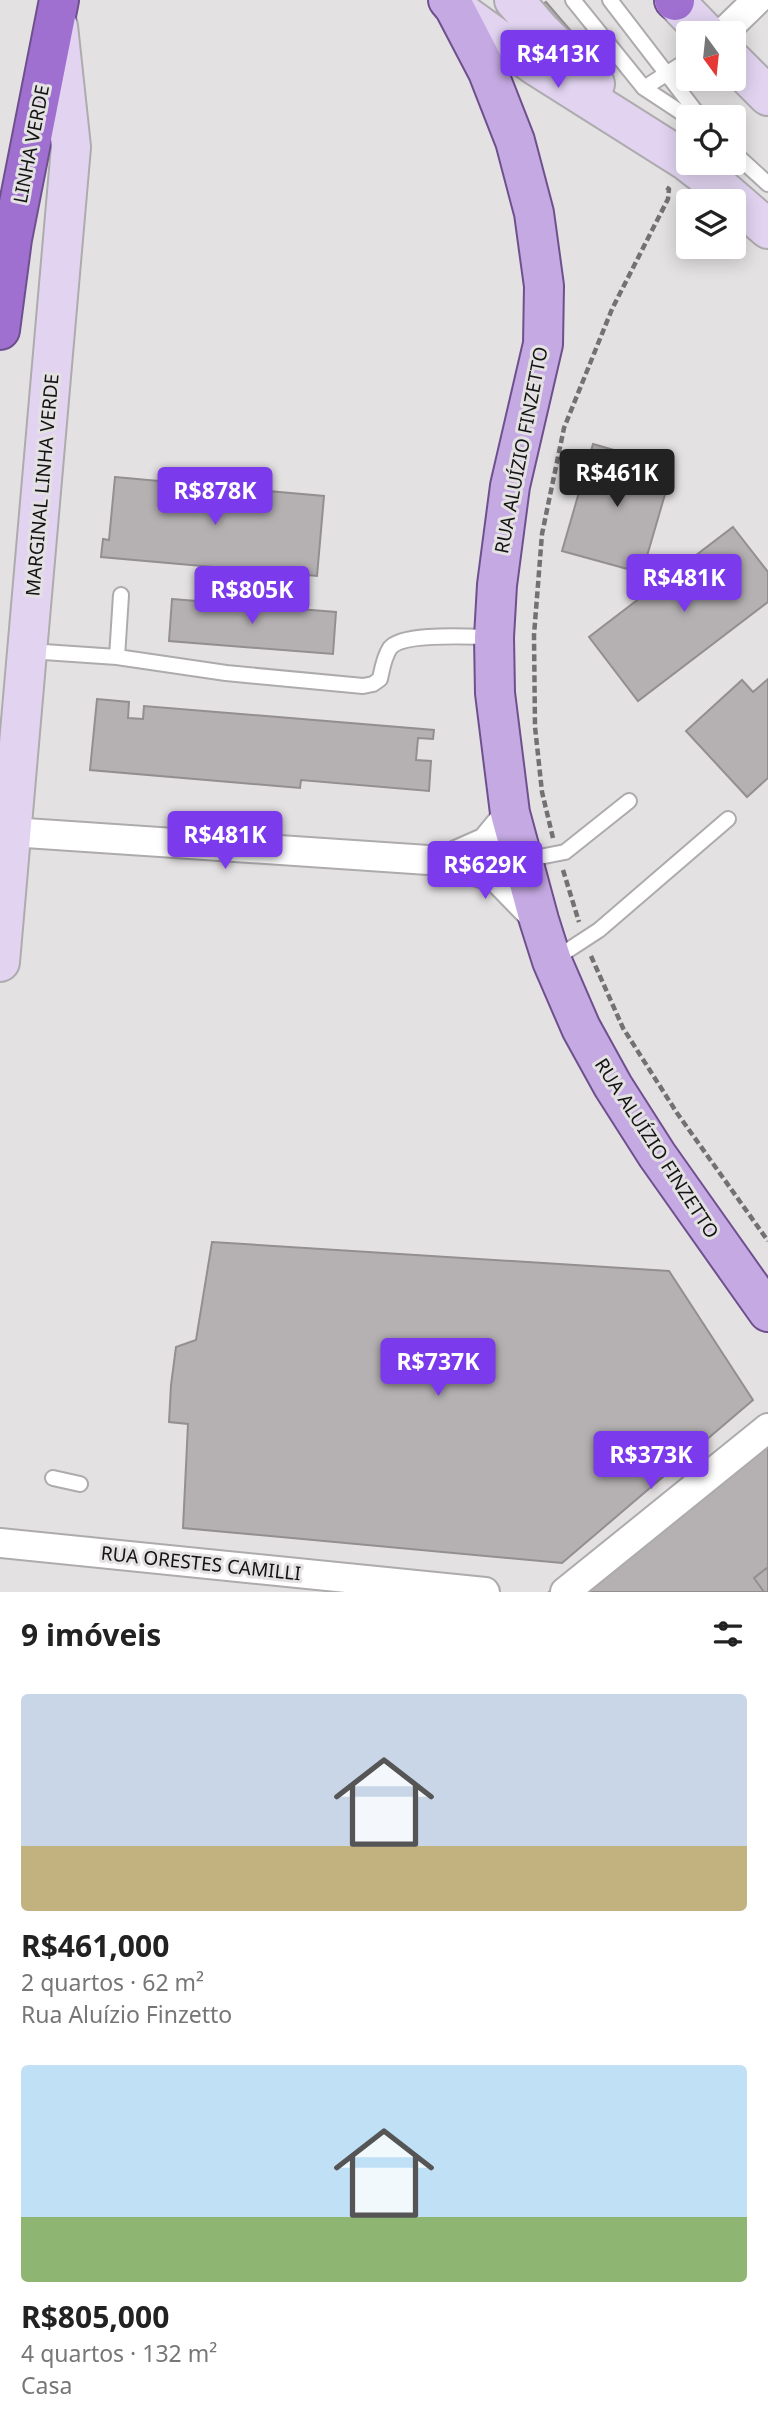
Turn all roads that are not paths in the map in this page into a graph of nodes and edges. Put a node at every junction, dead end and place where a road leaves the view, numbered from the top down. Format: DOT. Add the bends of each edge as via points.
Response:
graph roads {
  1 [pos="514,0"];
  2 [pos="573,0"];
  3 [pos="610,0"];
  4 [pos="675,0"];
  5 [pos="757,0"];
  6 [pos="451,3"];
  7 [pos="58,5"];
  8 [pos="695,21"];
  9 [pos="735,21"];
  10 [pos="676,68"];
  11 [pos="666,74"];
  12 [pos="746,74"];
  13 [pos="644,89"];
  14 [pos="768,96"];
  15 [pos="691,105"];
  16 [pos="676,109"];
  17 [pos="650,136"];
  18 [pos="746,164"];
  19 [pos="676,167"];
  20 [pos="691,175"];
  21 [pos="768,184"];
  22 [pos="768,229"];
  23 [pos="0,330"];
  24 [pos="121,595"];
  25 [pos="494,637"];
  26 [pos="27,651"];
  27 [pos="117,657"];
  28 [pos="629,801"];
  29 [pos="510,813"];
  30 [pos="728,819"];
  31 [pos="11,832"];
  32 [pos="540,857"];
  33 [pos="443,861"];
  34 [pos="539,920"];
  35 [pos="552,961"];
  36 [pos="0,962"];
  37 [pos="768,1312"];
  38 [pos="768,1428"];
  39 [pos="53,1478"];
  40 [pos="80,1484"];
  41 [pos="0,1543"];
  42 [pos="485,1592"];
  43 [pos="565,1592"];
  1 -- 17 [label="main road" via="576,67"];
  2 -- 13 [label="lane"];
  3 -- 11 [label="lane"];
  4 -- 8 [label="main road"];
  5 -- 9 [label="street"];
  6 -- 17 [label="main road" via="536,66"];
  6 -- 25 [label="main road, RUA ALUÍZIO FINZETTO" via="488,72 515,141 534,213 544,286 543,344 510,486"];
  7 -- 23 [label="highway, LINHA VERDE" via="12,240"];
  7 -- 26 [label="main road, MARGINAL LINHA VERDE" via="71,147"];
  10 -- 11 [label="lane"];
  11 -- 13 [label="lane"];
  11 -- 15 [label="lane"];
  12 -- 14 [label="main road"];
  13 -- 16 [label="lane"];
  17 -- 19 [label="main road"];
  18 -- 21 [label="lane"];
  20 -- 22 [label="main road" via="724,190"];
  24 -- 27 [label="lane"];
  25 -- 27 [label="lane" via="405,639 391,646 380,679 363,686"];
  25 -- 29 [label="main road, RUA ALUÍZIO FINZETTO" via="495,693"];
  26 -- 27 [label="lane"];
  26 -- 31 [label="main road, MARGINAL LINHA VERDE"];
  28 -- 32 [label="lane" via="565,852"];
  29 -- 32 [label="main road, RUA ALUÍZIO FINZETTO"];
  29 -- 33 [label="street" via="486,842"];
  30 -- 35 [label="lane" via="584,941"];
  31 -- 33 [label="street"];
  31 -- 36 [label="main road, MARGINAL LINHA VERDE"];
  32 -- 34 [label="main road, RUA ALUÍZIO FINZETTO"];
  33 -- 34 [label="street" via="497,878"];
  34 -- 35 [label="main road, RUA ALUÍZIO FINZETTO"];
  35 -- 37 [label="main road, RUA ALUÍZIO FINZETTO" via="613,1086"];
  38 -- 43 [label="street"];
  39 -- 40 [label="lane"];
  41 -- 42 [label="street, RUA ORESTES CAMILLI"];
}
